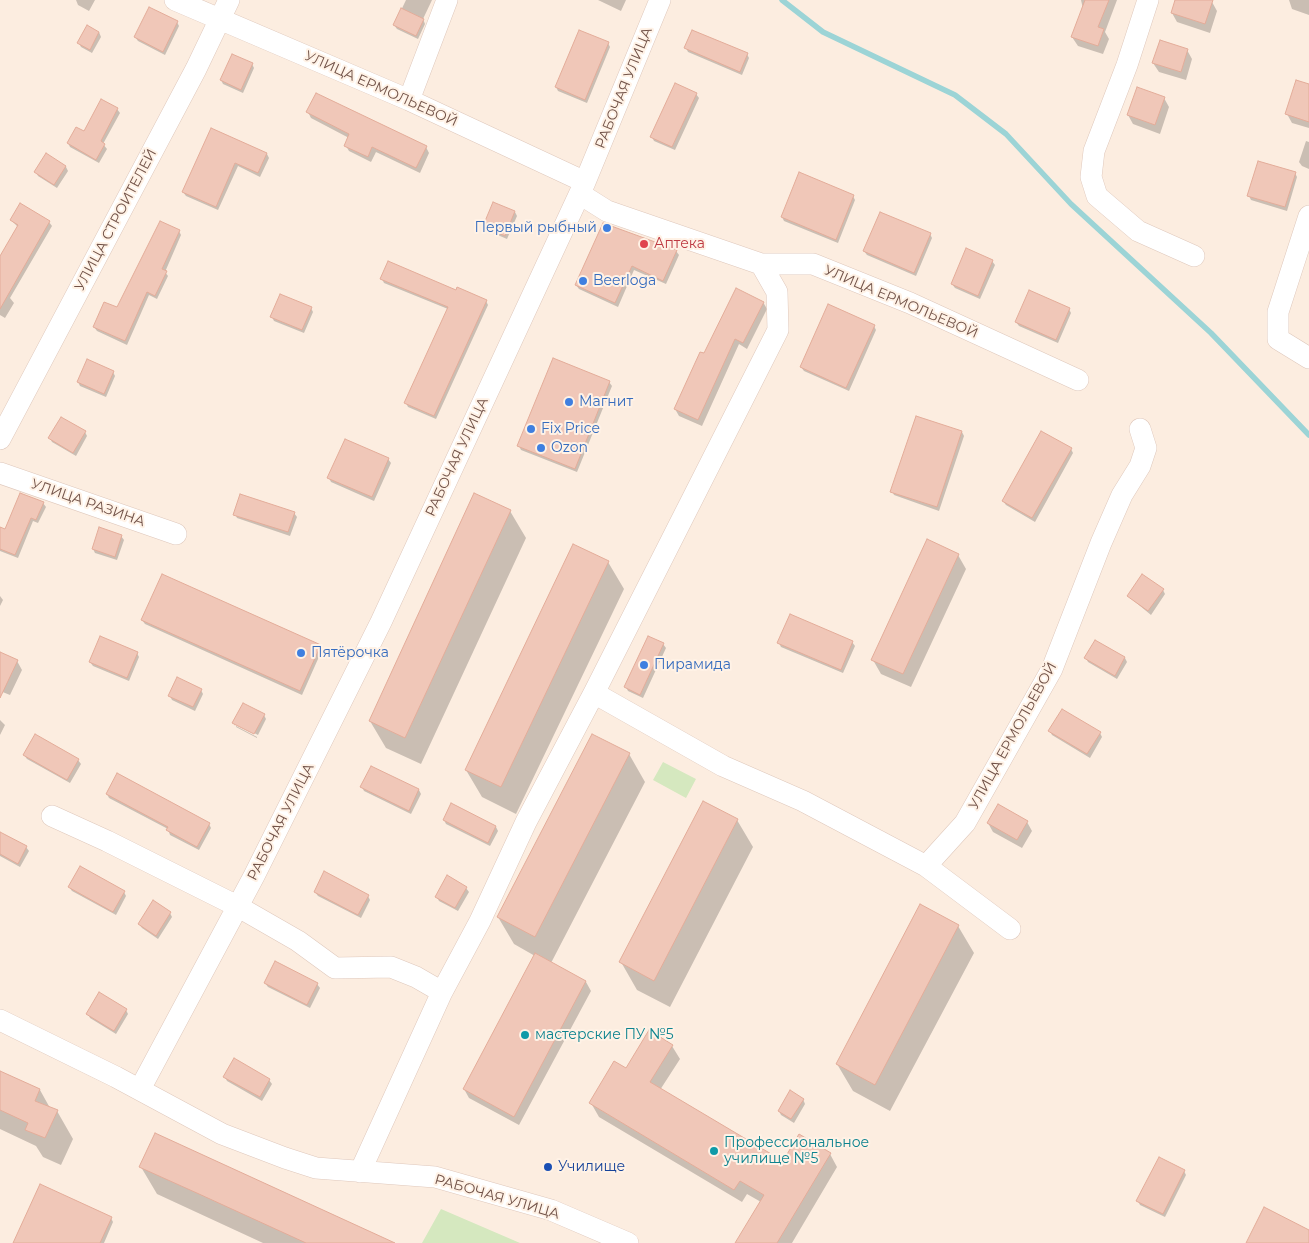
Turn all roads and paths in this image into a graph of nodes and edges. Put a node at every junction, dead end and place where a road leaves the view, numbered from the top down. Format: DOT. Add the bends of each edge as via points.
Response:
graph roads {
  1 [pos="174,0"];
  2 [pos="229,0"];
  3 [pos="447,0"];
  4 [pos="660,0"];
  5 [pos="1148,0"];
  6 [pos="221,20"];
  7 [pos="409,100"];
  8 [pos="583,188"];
  9 [pos="1309,216"];
  10 [pos="1194,256"];
  11 [pos="761,264"];
  12 [pos="1309,358"];
  13 [pos="1078,380"];
  14 [pos="1140,429"];
  15 [pos="0,438"];
  16 [pos="0,473"];
  17 [pos="176,534"];
  18 [pos="594,693"];
  19 [pos="52,816"];
  20 [pos="926,866"];
  21 [pos="237,906"];
  22 [pos="1010,929"];
  23 [pos="442,992"];
  24 [pos="0,1020"];
  25 [pos="140,1089"];
  26 [pos="360,1172"];
  27 [pos="628,1243"];
  1 -- 6 [label="street, УЛИЦА ЕРМОЛЬЕВОЙ"];
  2 -- 6 [label="street, УЛИЦА СТРОИТЕЛЕЙ"];
  3 -- 7 [label="street"];
  4 -- 8 [label="street, РАБОЧАЯ УЛИЦА"];
  5 -- 10 [label="street" via="1128,65 1094,151 1091,177 1096,196 1138,231"];
  6 -- 7 [label="street, УЛИЦА ЕРМОЛЬЕВОЙ"];
  6 -- 15 [label="street, УЛИЦА СТРОИТЕЛЕЙ"];
  7 -- 8 [label="street, УЛИЦА ЕРМОЛЬЕВОЙ"];
  8 -- 11 [label="street, УЛИЦА ЕРМОЛЬЕВОЙ" via="607,211"];
  8 -- 21 [label="street, РАБОЧАЯ УЛИЦА" via="381,622"];
  9 -- 12 [label="street" via="1278,312 1278,340"];
  11 -- 13 [label="street, УЛИЦА ЕРМОЛЬЕВОЙ" via="813,264 910,303"];
  11 -- 18 [label="street" via="777,292 778,330"];
  14 -- 20 [label="street, УЛИЦА ЕРМОЛЬЕВОЙ" via="1146,448 1140,466 1122,495 1101,543 1052,669 965,823"];
  16 -- 17 [label="street, УЛИЦА РАЗИНА"];
  18 -- 20 [label="street" via="723,766 803,801"];
  18 -- 23 [label="street"];
  19 -- 21 [label="street"];
  20 -- 22 [label="street"];
  21 -- 23 [label="street" via="298,941 335,968 391,967 416,976"];
  21 -- 25 [label="street, РАБОЧАЯ УЛИЦА"];
  23 -- 26 [label="street"];
  24 -- 25 [label="street, РАБОЧАЯ УЛИЦА"];
  25 -- 26 [label="street, РАБОЧАЯ УЛИЦА" via="222,1134 284,1158 316,1168"];
  26 -- 27 [label="street, РАБОЧАЯ УЛИЦА" via="435,1177 551,1210"];
}
